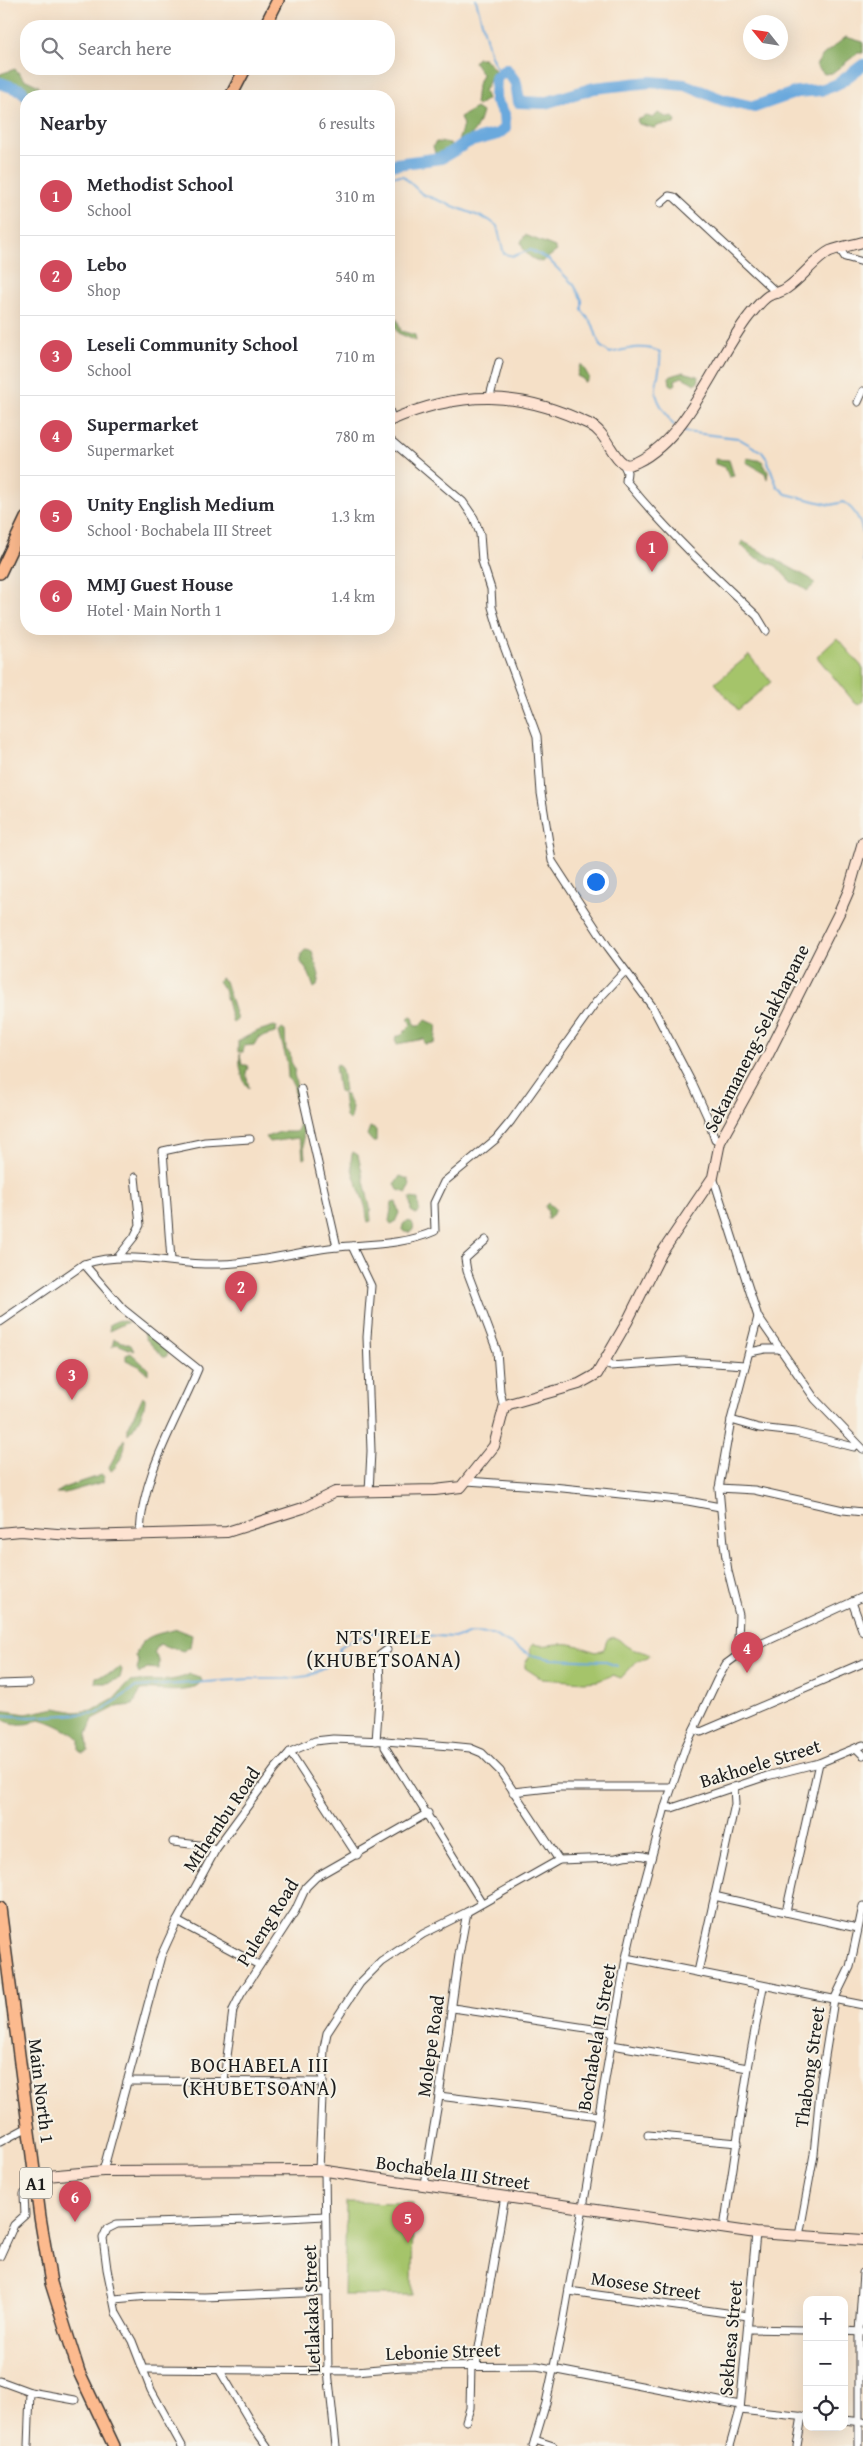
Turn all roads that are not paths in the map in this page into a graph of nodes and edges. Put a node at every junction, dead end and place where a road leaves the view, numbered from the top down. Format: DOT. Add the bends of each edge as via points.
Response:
graph roads {
  1 [pos="278,0"];
  2 [pos="268,20"];
  3 [pos="242,75"];
  4 [pos="234,90"];
  5 [pos="661,202"];
  6 [pos="863,242"];
  7 [pos="840,248"];
  8 [pos="863,262"];
  9 [pos="778,294"];
  10 [pos="499,362"];
  11 [pos="863,391"];
  12 [pos="490,396"];
  13 [pos="858,402"];
  14 [pos="395,415"];
  15 [pos="395,444"];
  16 [pos="623,463"];
  17 [pos="20,531"];
  18 [pos="0,573"];
  19 [pos="766,631"];
  20 [pos="863,842"];
  21 [pos="625,970"];
  22 [pos="301,1089"];
  23 [pos="250,1139"];
  24 [pos="720,1142"];
  25 [pos="135,1177"];
  26 [pos="713,1178"];
  27 [pos="486,1240"];
  28 [pos="352,1246"];
  29 [pos="337,1247"];
  30 [pos="118,1256"];
  31 [pos="171,1260"];
  32 [pos="84,1264"];
  33 [pos="758,1317"];
  34 [pos="0,1322"];
  35 [pos="781,1349"];
  36 [pos="750,1352"];
  37 [pos="604,1360"];
  38 [pos="745,1365"];
  39 [pos="504,1408"];
  40 [pos="731,1420"];
  41 [pos="860,1447"];
  42 [pos="467,1481"];
  43 [pos="720,1488"];
  44 [pos="369,1492"];
  45 [pos="720,1507"];
  46 [pos="863,1512"];
  47 [pos="0,1533"];
  48 [pos="140,1535"];
  49 [pos="863,1597"];
  50 [pos="852,1602"];
  51 [pos="863,1632"];
  52 [pos="387,1650"];
  53 [pos="741,1653"];
  54 [pos="863,1663"];
  55 [pos="29,1683"];
  56 [pos="0,1684"];
  57 [pos="694,1728"];
  58 [pos="376,1741"];
  59 [pos="385,1741"];
  60 [pos="860,1746"];
  61 [pos="290,1752"];
  62 [pos="863,1755"];
  63 [pos="819,1763"];
  64 [pos="671,1787"];
  65 [pos="734,1787"];
  66 [pos="513,1792"];
  67 [pos="665,1808"];
  68 [pos="428,1813"];
  69 [pos="173,1842"];
  70 [pos="216,1849"];
  71 [pos="357,1855"];
  72 [pos="651,1858"];
  73 [pos="558,1860"];
  74 [pos="714,1896"];
  75 [pos="482,1903"];
  76 [pos="863,1906"];
  77 [pos="0,1908"];
  78 [pos="467,1912"];
  79 [pos="786,1912"];
  80 [pos="177,1920"];
  81 [pos="857,1928"];
  82 [pos="626,1958"];
  83 [pos="259,1965"];
  84 [pos="698,1972"];
  85 [pos="763,1987"];
  86 [pos="834,2000"];
  87 [pos="863,2006"];
  88 [pos="453,2008"];
  89 [pos="613,2032"];
  90 [pos="612,2045"];
  91 [pos="748,2068"];
  92 [pos="224,2080"];
  93 [pos="128,2081"];
  94 [pos="323,2082"];
  95 [pos="439,2096"];
  96 [pos="599,2116"];
  97 [pos="30,2126"];
  98 [pos="648,2134"];
  99 [pos="0,2142"];
  100 [pos="738,2142"];
  101 [pos="103,2171"];
  102 [pos="322,2171"];
  103 [pos="36,2177"];
  104 [pos="424,2184"];
  105 [pos="24,2194"];
  106 [pos="504,2196"];
  107 [pos="39,2206"];
  108 [pos="24,2208"];
  109 [pos="584,2209"];
  110 [pos="325,2216"];
  111 [pos="724,2228"];
  112 [pos="756,2233"];
  113 [pos="799,2236"];
  114 [pos="863,2240"];
  115 [pos="0,2256"];
  116 [pos="863,2273"];
  117 [pos="569,2291"];
  118 [pos="327,2292"];
  119 [pos="114,2299"];
  120 [pos="748,2316"];
  121 [pos="748,2329"];
  122 [pos="803,2330"];
  123 [pos="848,2331"];
  124 [pos="861,2332"];
  125 [pos="474,2365"];
  126 [pos="143,2369"];
  127 [pos="220,2369"];
  128 [pos="328,2370"];
  129 [pos="554,2370"];
  130 [pos="0,2381"];
  131 [pos="30,2392"];
  132 [pos="76,2400"];
  133 [pos="740,2408"];
  134 [pos="803,2416"];
  135 [pos="803,2420"];
  136 [pos="848,2420"];
  137 [pos="466,2421"];
  138 [pos="861,2422"];
  139 [pos="534,2443"];
  140 [pos="28,2446"];
  141 [pos="114,2446"];
  142 [pos="182,2446"];
  143 [pos="267,2446"];
  144 [pos="336,2446"];
  145 [pos="553,2446"];
  146 [pos="730,2446"];
  147 [pos="797,2446"];
  148 [pos="859,2446"];
  1 -- 2 [label="main road"];
  3 -- 4 [label="main road"];
  5 -- 9 [label="street" via="669,196 674,197"];
  6 -- 7 [label="street"];
  7 -- 8 [label="street" via="845,257"];
  7 -- 9 [label="street" via="828,252"];
  9 -- 16 [label="street" via="768,296 748,316 681,422 658,448 638,462"];
  10 -- 12 [label="street"];
  11 -- 13 [label="street"];
  12 -- 14 [label="street" via="436,404"];
  12 -- 16 [label="street" via="547,408 592,425"];
  15 -- 21 [label="street" via="463,502 474,518 502,641 537,736 541,793 552,861"];
  16 -- 19 [label="street" via="626,481 642,501 666,529 758,616"];
  17 -- 18 [label="main road"];
  20 -- 24 [label="street, Sekamaneng-Selakhapane" via="839,913 767,1058"];
  21 -- 24 [label="street" via="652,1006 692,1083 715,1140"];
  21 -- 28 [label="street" via="596,1002 496,1139 444,1182 434,1203 435,1231 408,1241"];
  22 -- 29 [label="street"];
  23 -- 31 [label="street" via="205,1142 163,1151"];
  24 -- 26 [label="street, Sekamaneng-Selakhapane"];
  25 -- 30 [label="street" via="140,1225"];
  26 -- 33 [label="street"];
  26 -- 37 [label="street, Sekamaneng-Selakhapane" via="661,1254"];
  27 -- 39 [label="street" via="465,1259 497,1351"];
  28 -- 29 [label="street"];
  28 -- 44 [label="street" via="371,1286 367,1337 371,1451"];
  29 -- 31 [label="street" via="219,1264"];
  30 -- 31 [label="street"];
  30 -- 32 [label="street"];
  32 -- 34 [label="street"];
  32 -- 48 [label="street" via="123,1310 198,1369 145,1494"];
  33 -- 35 [label="street"];
  33 -- 36 [label="street"];
  35 -- 36 [label="street" via="765,1348"];
  35 -- 41 [label="street" via="815,1399"];
  36 -- 38 [label="street"];
  37 -- 38 [label="street" via="610,1366 684,1362"];
  37 -- 39 [label="street, Sekamaneng-Selakhapane" via="589,1380"];
  38 -- 40 [label="street"];
  39 -- 42 [label="street" via="494,1446"];
  40 -- 41 [label="street"];
  40 -- 43 [label="street"];
  42 -- 44 [label="street" via="461,1487 435,1490"];
  42 -- 45 [label="street" via="553,1487"];
  43 -- 45 [label="street"];
  43 -- 46 [label="street" via="754,1490"];
  44 -- 48 [label="street" via="335,1492 303,1508 227,1532"];
  45 -- 53 [label="street" via="728,1571 739,1615"];
  47 -- 48 [label="street"];
  49 -- 50 [label="street, Bochabela II Street"];
  50 -- 51 [label="street"];
  50 -- 53 [label="street, Bochabela II Street"];
  52 -- 58 [label="street" via="379,1661"];
  53 -- 57 [label="street, Bochabela II Street" via="726,1664"];
  54 -- 57 [label="street" via="701,1732"];
  55 -- 56 [label="street"];
  57 -- 64 [label="street, Bochabela II Street"];
  58 -- 59 [label="street, Mthembu Road"];
  58 -- 61 [label="street, Mthembu Road" via="315,1741"];
  59 -- 66 [label="street, Mthembu Road" via="456,1747 482,1753 500,1771"];
  59 -- 68 [label="street" via="385,1747"];
  60 -- 62 [label="street"];
  60 -- 63 [label="street, Bakhoele Street"];
  61 -- 70 [label="street, Mthembu Road"];
  61 -- 71 [label="street"];
  63 -- 65 [label="street, Bakhoele Street"];
  63 -- 79 [label="street"];
  64 -- 66 [label="street" via="558,1788"];
  64 -- 67 [label="street, Bochabela II Street"];
  65 -- 67 [label="street, Bakhoele Street"];
  65 -- 74 [label="street" via="734,1804"];
  66 -- 73 [label="street, Mthembu Road"];
  67 -- 72 [label="street, Bochabela II Street"];
  68 -- 71 [label="street, Puleng Road"];
  68 -- 75 [label="street"];
  69 -- 70 [label="street"];
  70 -- 80 [label="street, Mthembu Road"];
  71 -- 83 [label="street, Puleng Road" via="316,1877 306,1887 295,1911"];
  72 -- 73 [label="street" via="625,1855"];
  72 -- 82 [label="street, Bochabela II Street"];
  73 -- 75 [label="street, Letlakaka Street"];
  74 -- 79 [label="street"];
  74 -- 84 [label="street"];
  75 -- 78 [label="street, Letlakaka Street"];
  76 -- 81 [label="street, Thabong Street"];
  77 -- 97 [label="main road, Main North 1 / A1"];
  78 -- 88 [label="street, Molepe Road"];
  78 -- 94 [label="street, Letlakaka Street" via="423,1934 380,1962 360,1983 327,2033"];
  79 -- 81 [label="street"];
  80 -- 83 [label="street"];
  80 -- 93 [label="street, Mthembu Road" via="162,1956"];
  81 -- 86 [label="street, Thabong Street" via="850,1967"];
  82 -- 84 [label="street"];
  82 -- 89 [label="street, Bochabela II Street"];
  83 -- 92 [label="street, Puleng Road" via="233,2010"];
  84 -- 85 [label="street"];
  85 -- 86 [label="street"];
  85 -- 91 [label="street"];
  86 -- 87 [label="street"];
  86 -- 113 [label="street, Thabong Street" via="814,2154"];
  88 -- 89 [label="street"];
  88 -- 95 [label="street, Molepe Road"];
  89 -- 90 [label="street, Bochabela II Street"];
  90 -- 91 [label="street"];
  90 -- 96 [label="street, Bochabela II Street"];
  91 -- 100 [label="street"];
  92 -- 93 [label="street"];
  92 -- 94 [label="street"];
  93 -- 101 [label="street, Mthembu Road"];
  94 -- 102 [label="street, Letlakaka Street"];
  95 -- 96 [label="street"];
  95 -- 104 [label="street, Molepe Road"];
  96 -- 109 [label="street, Bochabela II Street"];
  97 -- 99 [label="street"];
  97 -- 103 [label="main road, Main North 1 / A1"];
  98 -- 100 [label="street"];
  100 -- 111 [label="street"];
  101 -- 102 [label="street, Bochabela III Street"];
  101 -- 103 [label="street, Bochabela III Street"];
  102 -- 104 [label="street, Bochabela III Street"];
  102 -- 110 [label="street, Letlakaka Street"];
  103 -- 107 [label="main road, Main North 1 / A1"];
  104 -- 106 [label="street, Bochabela III Street"];
  105 -- 108 [label="street"];
  106 -- 109 [label="street, Bochabela III Street"];
  106 -- 125 [label="street"];
  107 -- 108 [label="street"];
  107 -- 141 [label="main road, Main North 1 / A1" via="56,2302 79,2372"];
  108 -- 115 [label="street" via="26,2215 14,2225"];
  109 -- 111 [label="street, Bochabela III Street"];
  109 -- 117 [label="street, Bochabela II Street"];
  110 -- 118 [label="street, Letlakaka Street"];
  110 -- 119 [label="street" via="117,2224 107,2229 104,2238"];
  111 -- 112 [label="street, Bochabela III Street"];
  112 -- 113 [label="street, Bochabela III Street"];
  112 -- 120 [label="street, Sekhesa Street"];
  113 -- 114 [label="street, Bochabela III Street"];
  116 -- 124 [label="street"];
  117 -- 120 [label="street, Mosese Street"];
  117 -- 129 [label="street, Bochabela II Street"];
  118 -- 119 [label="street"];
  118 -- 128 [label="street, Letlakaka Street"];
  119 -- 126 [label="street" via="116,2313"];
  120 -- 121 [label="street, Sekhesa Street"];
  121 -- 122 [label="street"];
  121 -- 133 [label="street, Sekhesa Street"];
  123 -- 124 [label="street"];
  124 -- 138 [label="street"];
  125 -- 128 [label="street, Lebonie Street"];
  125 -- 129 [label="street, Lebonie Street" via="537,2366"];
  125 -- 137 [label="street"];
  126 -- 127 [label="street, Lebonie Street"];
  126 -- 142 [label="street"];
  127 -- 128 [label="street, Lebonie Street"];
  127 -- 143 [label="street"];
  128 -- 144 [label="street, Letlakaka Street"];
  129 -- 133 [label="street, Lebonie Street"];
  129 -- 139 [label="street, Bochabela II Street"];
  130 -- 131 [label="street"];
  131 -- 132 [label="street"];
  131 -- 140 [label="street"];
  133 -- 134 [label="street, Lebonie Street"];
  133 -- 146 [label="street, Sekhesa Street"];
  135 -- 147 [label="street"];
  136 -- 138 [label="street"];
  138 -- 148 [label="street"];
  139 -- 145 [label="street"];
}
